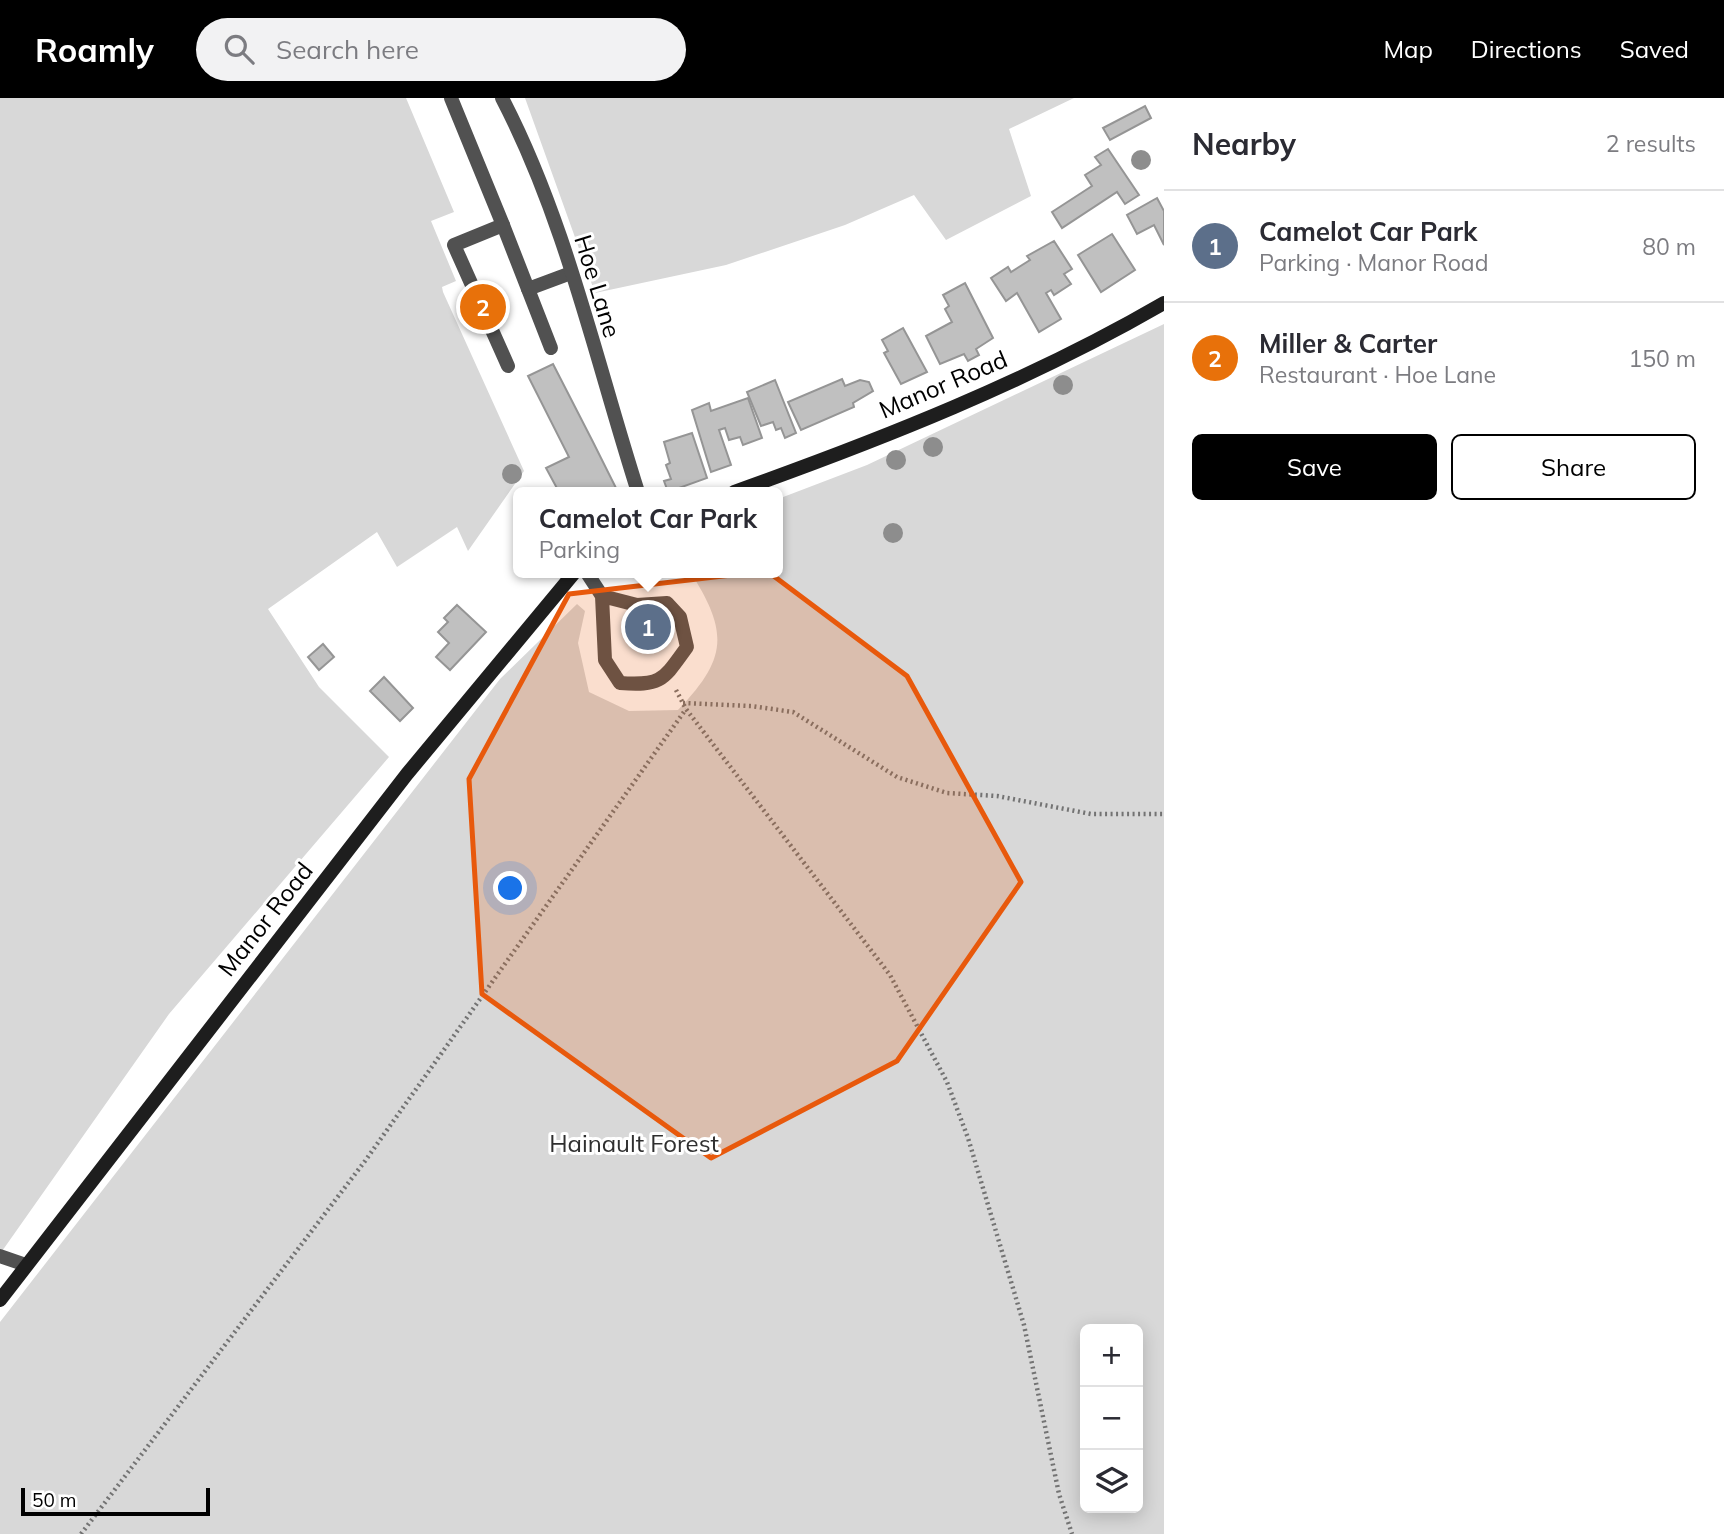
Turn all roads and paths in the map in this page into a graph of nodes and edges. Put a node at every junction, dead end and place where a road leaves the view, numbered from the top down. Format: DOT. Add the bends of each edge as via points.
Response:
graph roads {
  1 [pos="451,98"];
  2 [pos="502,98"];
  3 [pos="503,225"];
  4 [pos="571,273"];
  5 [pos="528,289"];
  6 [pos="1164,303"];
  7 [pos="551,348"];
  8 [pos="508,366"];
  9 [pos="636,487"];
  10 [pos="748,487"];
  11 [pos="569,578"];
  12 [pos="590,578"];
  13 [pos="602,596"];
  14 [pos="686,709"];
  15 [pos="1164,814"];
  16 [pos="0,1256"];
  17 [pos="26,1265"];
  18 [pos="0,1300"];
  19 [pos="81,1534"];
  20 [pos="1072,1534"];
  1 -- 3 [label="street"];
  2 -- 4 [label="street, Hoe Lane" via="523,139"];
  3 -- 5 [label="street"];
  3 -- 8 [label="street" via="454,245"];
  4 -- 5 [label="street"];
  4 -- 9 [label="street, Hoe Lane"];
  5 -- 7 [label="street"];
  6 -- 10 [label="street, Manor Road" via="995,388"];
  11 -- 17 [label="street, Manor Road" via="407,774"];
  12 -- 13 [label="street"];
  13 -- 13 [label="street" via="637,605 667,603 680,617 687,647 668,672 649,685 620,682 605,660"];
  14 -- 15 [label="path" via="682,703 793,712 897,776 947,793 997,796 1091,814"];
  14 -- 19 [label="path" via="365,1161"];
  14 -- 20 [label="path" via="890,975 947,1082 1024,1325 1059,1494"];
  16 -- 17 [label="street"];
  17 -- 18 [label="street, Manor Road"];
}
